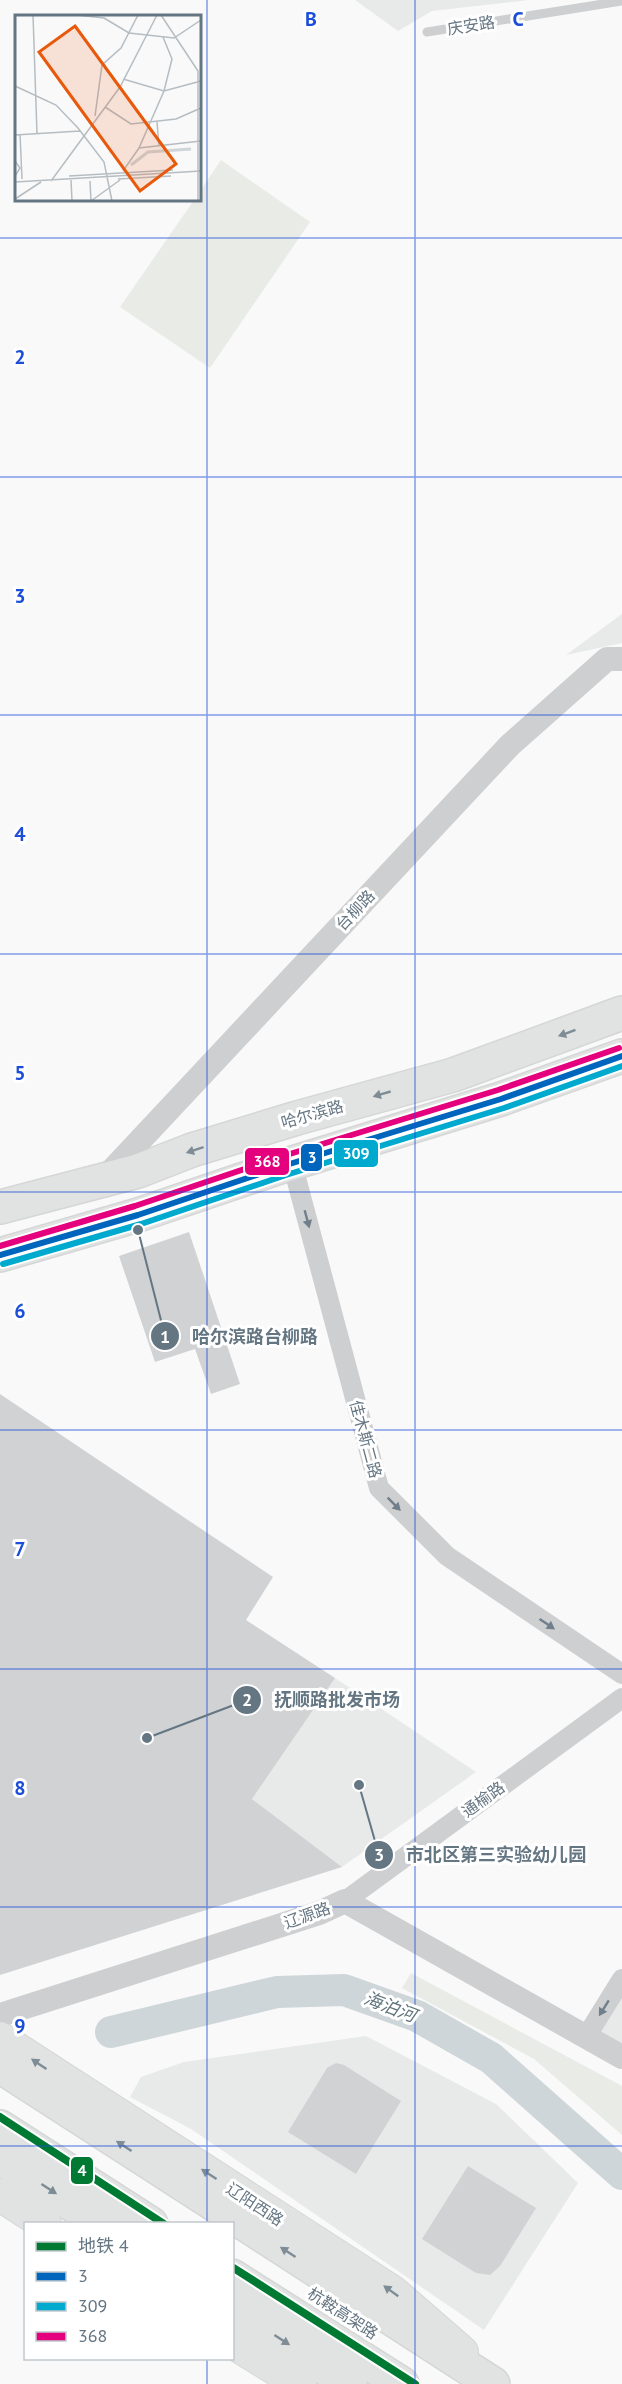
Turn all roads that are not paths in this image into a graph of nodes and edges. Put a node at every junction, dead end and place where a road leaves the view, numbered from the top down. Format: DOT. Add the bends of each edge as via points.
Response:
graph roads {
  1 [pos="622,1"];
  2 [pos="427,32"];
  3 [pos="622,659"];
  4 [pos="622,1013"];
  5 [pos="622,1056"];
  6 [pos="292,1163"];
  7 [pos="101,1181"];
  8 [pos="0,1207"];
  9 [pos="0,1255"];
  10 [pos="622,1674"];
  11 [pos="622,1698"];
  12 [pos="345,1900"];
  13 [pos="622,1979"];
  14 [pos="0,2015"];
  15 [pos="586,2037"];
  16 [pos="0,2038"];
  17 [pos="622,2057"];
  18 [pos="0,2066"];
  19 [pos="0,2091"];
  20 [pos="0,2127"];
  21 [pos="0,2158"];
  22 [pos="0,2195"];
  23 [pos="43,2222"];
  24 [pos="100,2222"];
  25 [pos="149,2222"];
  26 [pos="202,2222"];
  27 [pos="234,2243"];
  28 [pos="234,2277"];
  29 [pos="234,2309"];
  30 [pos="234,2343"];
  31 [pos="300,2384"];
  32 [pos="350,2384"];
  33 [pos="402,2384"];
  34 [pos="453,2384"];
  35 [pos="493,2384"];
  36 [pos="499,2384"];
  1 -- 2 [label="lane, 庆安路"];
  3 -- 7 [label="street, 台柳路" via="607,659 510,745"];
  4 -- 7 [label="highway, 哈尔滨路, one-way" via="453,1075 297,1118"];
  5 -- 6 [label="highway" via="501,1099"];
  6 -- 9 [label="highway" via="138,1215"];
  6 -- 10 [label="street, 佳木斯二路, one-way" via="379,1488 447,1556"];
  7 -- 8 [label="highway, 哈尔滨路"];
  11 -- 12 [label="street, 通榆路"];
  12 -- 14 [label="street, 辽源路" via="319,1913"];
  12 -- 15 [label="street, 辽源路"];
  13 -- 15 [label="street, one-way"];
  15 -- 17 [label="street, 辽源路"];
  36 -- 16 [label="main road, 辽阳西路, one-way" via="393,2292"];
  35 -- 18 [label="highway, one-way"];
  19 -- 26 [label="highway"];
  20 -- 25 [label="highway"];
  21 -- 24 [label="highway, one-way"];
  22 -- 23 [label="main road"];
  27 -- 34 [label="highway, 杭鞍高架路"];
  28 -- 33 [label="highway, 杭鞍高架路"];
  29 -- 32 [label="highway, one-way"];
  30 -- 31 [label="main road"];
}
